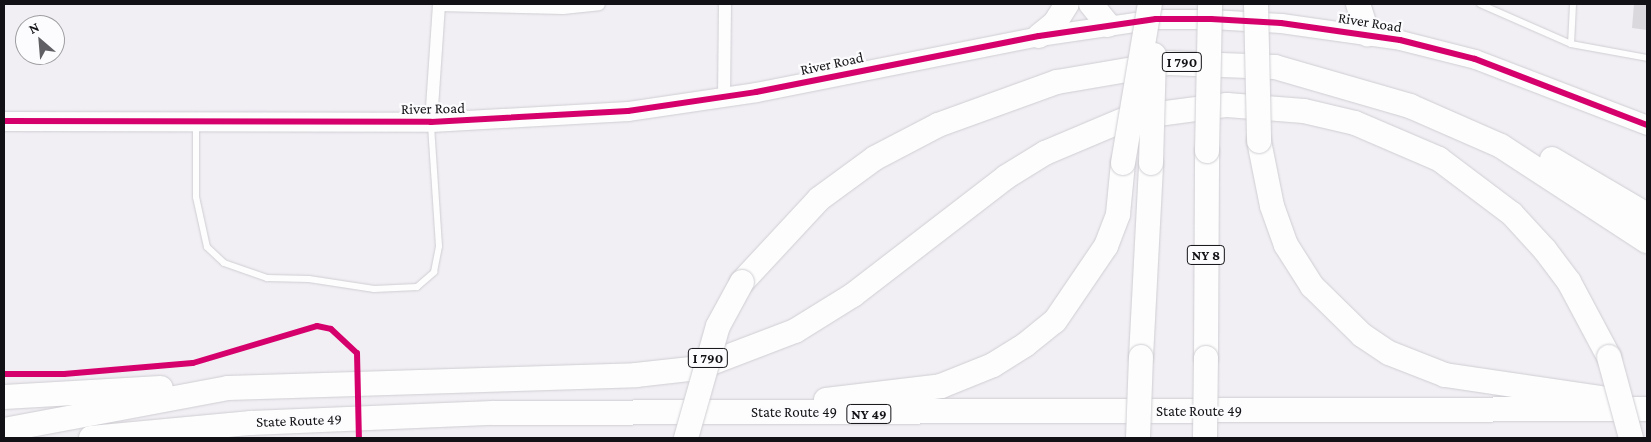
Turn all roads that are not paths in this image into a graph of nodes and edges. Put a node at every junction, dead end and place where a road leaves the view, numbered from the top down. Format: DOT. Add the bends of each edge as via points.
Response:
graph roads {
  1 [pos="439,4"];
  2 [pos="599,4"];
  3 [pos="725,4"];
  4 [pos="1067,4"];
  5 [pos="1091,4"];
  6 [pos="1150,4"];
  7 [pos="1155,4"];
  8 [pos="1210,4"];
  9 [pos="1256,4"];
  10 [pos="1358,4"];
  11 [pos="1480,4"];
  12 [pos="1573,4"];
  13 [pos="1108,25"];
  14 [pos="1368,34"];
  15 [pos="1039,36"];
  16 [pos="1571,44"];
  17 [pos="1647,58"];
  18 [pos="1275,67"];
  19 [pos="724,98"];
  20 [pos="196,120"];
  21 [pos="4,121"];
  22 [pos="431,122"];
  23 [pos="1647,125"];
  24 [pos="1647,215"];
  25 [pos="1647,241"];
  26 [pos="228,388"];
  27 [pos="4,397"];
  28 [pos="1647,405"];
  29 [pos="1647,410"];
  30 [pos="721,413"];
  31 [pos="4,430"];
  32 [pos="91,438"];
  33 [pos="686,438"];
  34 [pos="1138,438"];
  35 [pos="1205,438"];
  36 [pos="1631,438"];
  1 -- 2 [label="street" via="563,8"];
  1 -- 22 [label="street"];
  3 -- 19 [label="street"];
  4 -- 15 [label="highway" via="1055,23"];
  5 -- 13 [label="highway"];
  6 -- 30 [label="highway, bridge" via="1123,163 1118,214 1088,278 1055,321 1018,350 942,386"];
  7 -- 34 [label="highway, bridge"];
  8 -- 35 [label="highway, NY 8, bridge"];
  9 -- 28 [label="highway, bridge" via="1259,141 1272,206 1286,245 1312,286 1362,335 1389,353 1445,376"];
  10 -- 14 [label="highway"];
  11 -- 16 [label="lane"];
  12 -- 16 [label="lane"];
  13 -- 14 [label="main road, River Road" via="1211,19"];
  13 -- 15 [label="main road, River Road"];
  14 -- 23 [label="main road, River Road" via="1475,59"];
  15 -- 19 [label="main road, River Road"];
  16 -- 17 [label="lane"];
  18 -- 24 [label="highway" via="1384,84 1436,101 1483,121"];
  18 -- 25 [label="highway, I 790" via="1437,116 1535,166"];
  18 -- 33 [label="highway, I 790, bridge" via="1168,63 1058,82 938,125 850,175 786,229 742,282 718,326"];
  19 -- 22 [label="main road, River Road" via="628,111"];
  20 -- 21 [label="main road, River Road"];
  20 -- 22 [label="main road, River Road"];
  20 -- 22 [label="lane" via="196,197 207,247 224,263 267,278 309,279 374,289 417,287 434,272 439,246"];
  26 -- 27 [label="highway"];
  26 -- 31 [label="highway"];
  26 -- 36 [label="highway, bridge" via="636,375 698,368 795,331 852,295 1006,177 1045,153 1128,118 1227,105 1304,111 1355,123 1439,159 1512,214 1569,282 1609,357"];
  29 -- 30 [label="highway, State Route 49 / NY 49"];
  30 -- 32 [label="highway, State Route 49 / NY 49" via="473,414 251,423"];
}
